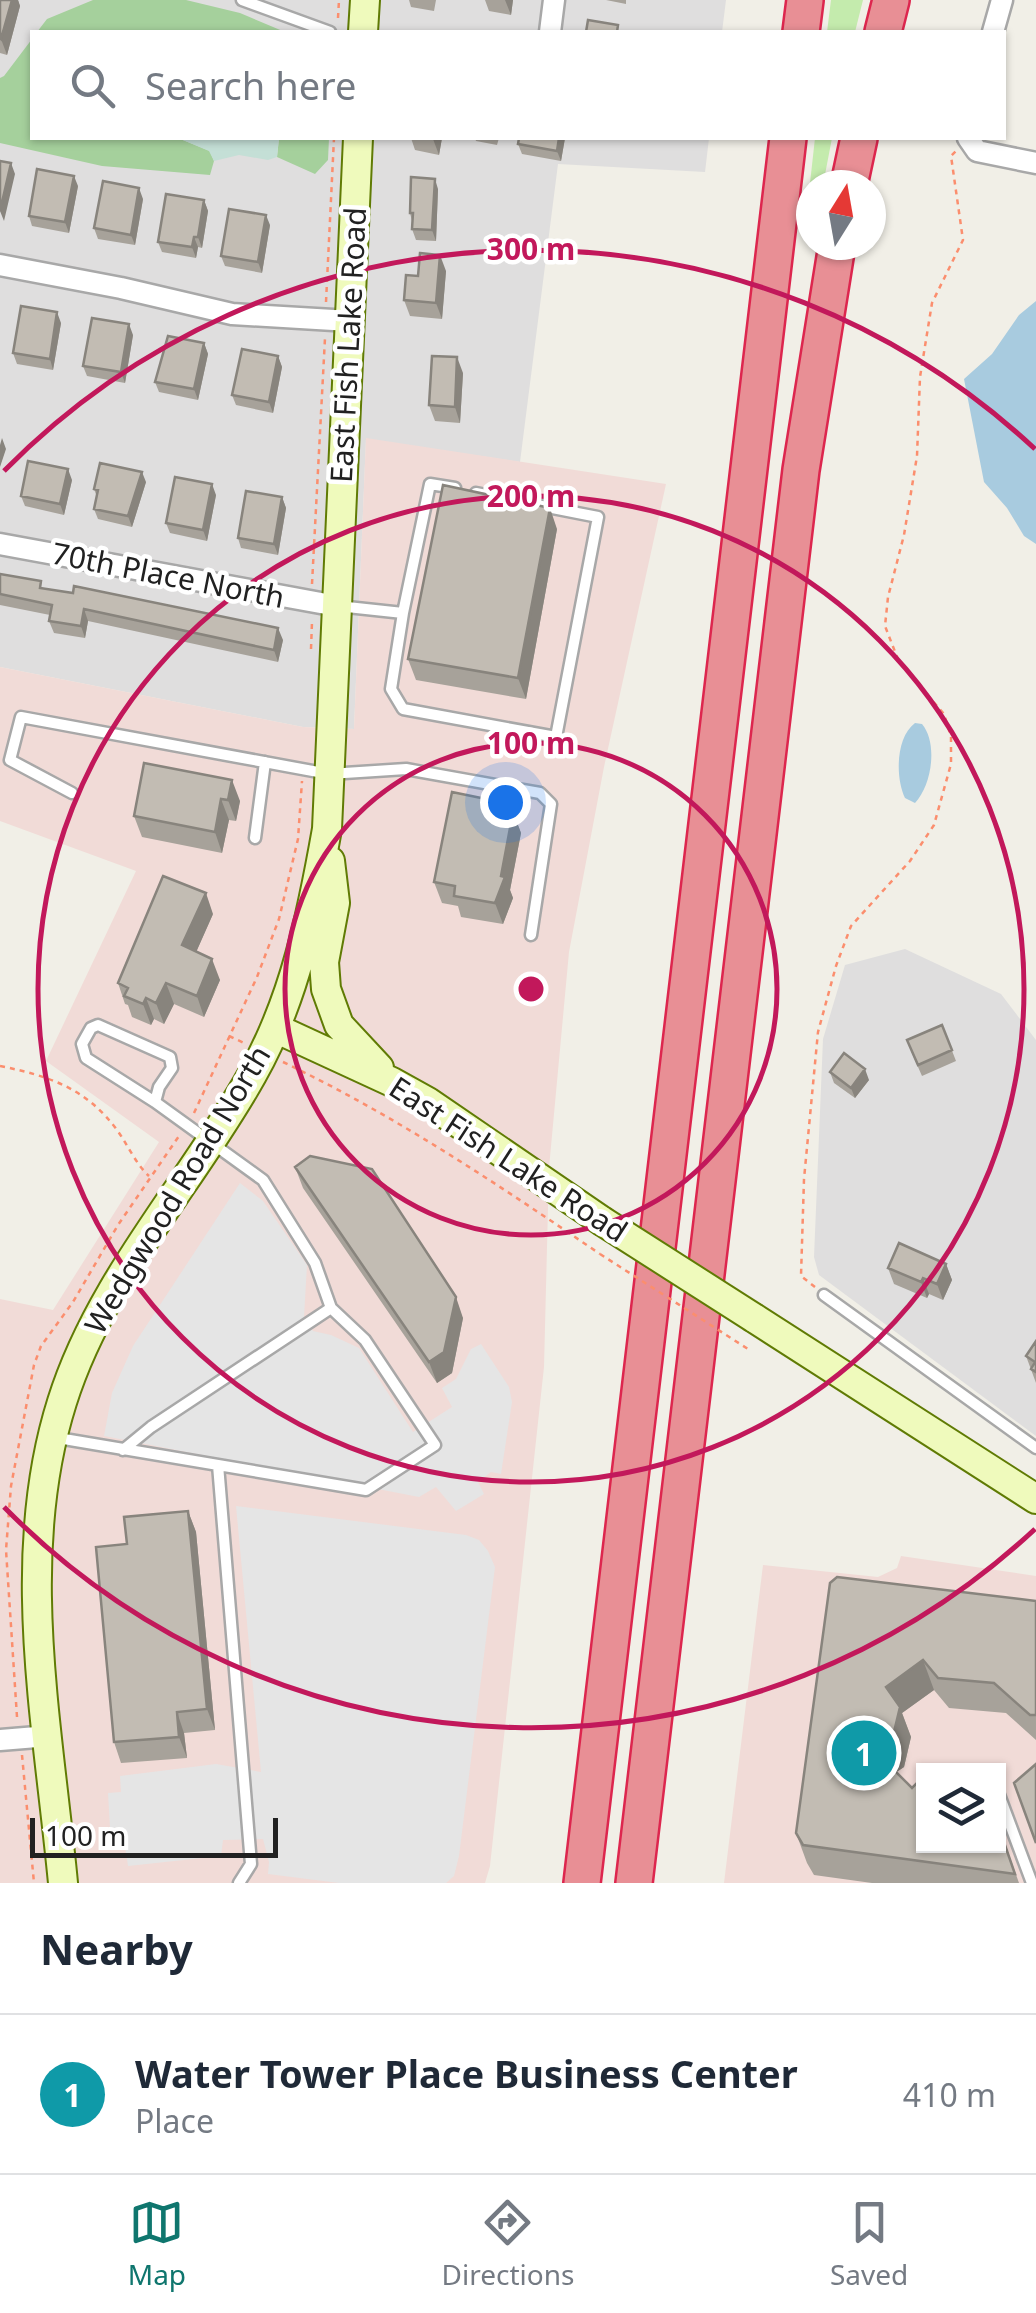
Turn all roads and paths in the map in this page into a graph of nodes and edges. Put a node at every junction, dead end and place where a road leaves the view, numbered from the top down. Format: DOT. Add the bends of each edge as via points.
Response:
graph roads {
  1 [pos="242,0"];
  2 [pos="339,0"];
  3 [pos="364,0"];
  4 [pos="554,0"];
  5 [pos="804,0"];
  6 [pos="891,0"];
  7 [pos="1002,0"];
  8 [pos="344,30"];
  9 [pos="550,30"];
  10 [pos="801,30"];
  11 [pos="884,30"];
  12 [pos="993,30"];
  13 [pos="334,140"];
  14 [pos="358,140"];
  15 [pos="788,140"];
  16 [pos="859,140"];
  17 [pos="967,140"];
  18 [pos="969,140"];
  19 [pos="1036,163"];
  20 [pos="852,170"];
  21 [pos="836,260"];
  22 [pos="0,265"];
  23 [pos="326,304"];
  24 [pos="350,321"];
  25 [pos="0,544"];
  26 [pos="336,606"];
  27 [pos="403,613"];
  28 [pos="265,762"];
  29 [pos="329,774"];
  30 [pos="72,793"];
  31 [pos="327,829"];
  32 [pos="255,838"];
  33 [pos="531,935"];
  34 [pos="228,1036"];
  35 [pos="270,1041"];
  36 [pos="0,1066"];
  37 [pos="392,1082"];
  38 [pos="155,1102"];
  39 [pos="210,1142"];
  40 [pos="150,1177"];
  41 [pos="824,1294"];
  42 [pos="330,1308"];
  43 [pos="748,1350"];
  44 [pos="52,1437"];
  45 [pos="1036,1448"];
  46 [pos="123,1450"];
  47 [pos="218,1465"];
  48 [pos="1036,1499"];
  49 [pos="49,1736"];
  50 [pos="0,1740"];
  51 [pos="1006,1813"];
  52 [pos="63,1883"];
  53 [pos="239,1883"];
  54 [pos="582,1883"];
  55 [pos="634,1883"];
  56 [pos="1032,1883"];
  1 -- 8 [label="lane"];
  2 -- 8 [label="path"];
  3 -- 8 [label="street"];
  4 -- 9 [label="street"];
  5 -- 10 [label="highway"];
  6 -- 11 [label="highway"];
  7 -- 12 [label="street"];
  13 -- 23 [label="path"];
  14 -- 24 [label="street, East Fish Lake Road"];
  15 -- 54 [label="highway"];
  16 -- 20 [label="highway"];
  17 -- 41 [label="path" via="951,156 963,240 932,303 917,456 885,626 899,662 944,714 952,764 934,825 850,926 818,1032 801,1276"];
  18 -- 19 [label="street" via="977,151"];
  21 -- 55 [label="highway" via="801,470"];
  22 -- 24 [label="street" via="232,314"];
  24 -- 26 [label="street, East Fish Lake Road"];
  25 -- 26 [label="street, 70th Place North"];
  26 -- 27 [label="lane"];
  26 -- 29 [label="street, East Fish Lake Road"];
  27 -- 27 [label="lane" via="430,484 598,517 556,737 403,709 390,689"];
  28 -- 29 [label="lane"];
  28 -- 30 [label="lane" via="21,717 12,762"];
  28 -- 32 [label="lane"];
  29 -- 31 [label="street, East Fish Lake Road"];
  29 -- 33 [label="lane" via="406,769 540,793 551,804"];
  31 -- 35 [label="street, East Fish Lake Road" via="308,926"];
  31 -- 37 [label="street" via="334,902 326,989 338,1025"];
  34 -- 35 [label="path"];
  35 -- 37 [label="street, East Fish Lake Road"];
  35 -- 39 [label="street, Wedgwood Road North"];
  35 -- 43 [label="path, bridge"];
  36 -- 40 [label="path" via="47,1076 82,1097 113,1125"];
  37 -- 48 [label="street, East Fish Lake Road, bridge"];
  38 -- 38 [label="lane" via="172,1068 170,1057 92,1028 82,1044 86,1058"];
  38 -- 39 [label="lane"];
  39 -- 42 [label="lane" via="263,1180 315,1263"];
  39 -- 44 [label="street, Wedgwood Road North" via="98,1318"];
  41 -- 45 [label="lane"];
  42 -- 46 [label="lane"];
  42 -- 47 [label="lane" via="365,1340 435,1445 366,1490"];
  44 -- 46 [label="lane"];
  44 -- 49 [label="street, Wedgwood Road North" via="35,1565"];
  46 -- 47 [label="lane"];
  47 -- 53 [label="lane" via="251,1864"];
  49 -- 50 [label="street"];
  49 -- 52 [label="street, Wedgwood Road North"];
  51 -- 56 [label="lane"];
}
